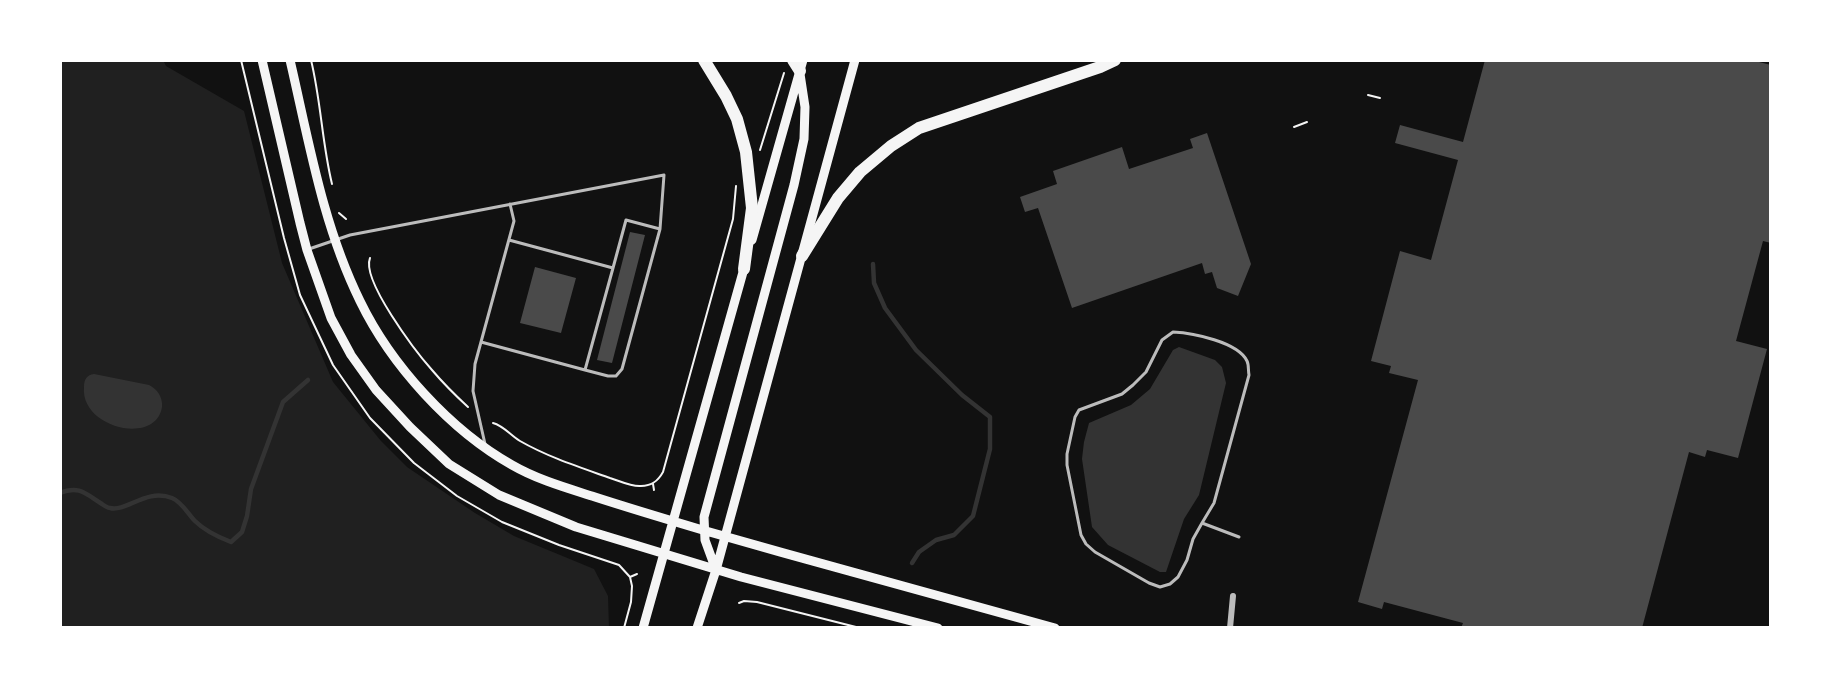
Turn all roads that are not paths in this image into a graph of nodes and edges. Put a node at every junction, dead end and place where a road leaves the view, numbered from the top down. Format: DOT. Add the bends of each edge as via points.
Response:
graph roads {
  1 [pos="262,60"];
  2 [pos="290,60"];
  3 [pos="704,60"];
  4 [pos="793,60"];
  5 [pos="855,60"];
  6 [pos="1114,60"];
  7 [pos="801,66"];
  8 [pos="510,204"];
  9 [pos="660,229"];
  10 [pos="334,240"];
  11 [pos="509,240"];
  12 [pos="308,250"];
  13 [pos="802,256"];
  14 [pos="613,268"];
  15 [pos="744,269"];
  16 [pos="481,342"];
  17 [pos="585,370"];
  18 [pos="485,447"];
  19 [pos="674,522"];
  20 [pos="1202,523"];
  21 [pos="704,530"];
  22 [pos="724,536"];
  23 [pos="1239,537"];
  24 [pos="664,554"];
  25 [pos="716,570"];
  26 [pos="1233,596"];
  27 [pos="643,628"];
  28 [pos="697,628"];
  29 [pos="938,628"];
  30 [pos="1055,628"];
  31 [pos="1230,628"];
  1 -- 12 [label="main road"];
  2 -- 10 [label="main road"];
  3 -- 15 [label="highway" via="737,119 746,152 752,208"];
  4 -- 7 [label="highway"];
  5 -- 13 [label="main road"];
  6 -- 13 [label="highway" via="919,128 860,172 838,198"];
  7 -- 15 [label="main road"];
  7 -- 21 [label="main road" via="806,107 804,140 710,492"];
  8 -- 9 [label="lane" via="664,175"];
  8 -- 10 [label="lane"];
  8 -- 11 [label="lane" via="514,221"];
  9 -- 14 [label="lane" via="626,220"];
  9 -- 17 [label="lane" via="622,369 616,376"];
  10 -- 12 [label="lane"];
  10 -- 18 [label="main road" via="360,302 394,357 428,397"];
  11 -- 14 [label="lane"];
  11 -- 16 [label="lane"];
  12 -- 24 [label="main road" via="332,318 351,355 410,428 449,464 499,495 576,526"];
  13 -- 22 [label="main road"];
  14 -- 17 [label="lane"];
  15 -- 19 [label="main road"];
  16 -- 17 [label="lane"];
  16 -- 18 [label="lane" via="473,391"];
  18 -- 19 [label="main road" via="512,465 553,483"];
  19 -- 21 [label="main road"];
  19 -- 24 [label="main road"];
  20 -- 20 [label="lane" via="1214,502 1249,375 1248,363 1236,350 1206,338 1173,332 1162,340 1146,372 1133,385 1122,394 1079,410 1067,465 1086,544 1149,583 1160,587 1178,577"];
  20 -- 23 [label="lane"];
  21 -- 22 [label="main road"];
  21 -- 25 [label="main road"];
  22 -- 25 [label="main road"];
  22 -- 30 [label="main road"];
  24 -- 25 [label="main road"];
  24 -- 27 [label="main road"];
  25 -- 28 [label="main road"];
  25 -- 29 [label="main road"];
  26 -- 31 [label="street"];
}
